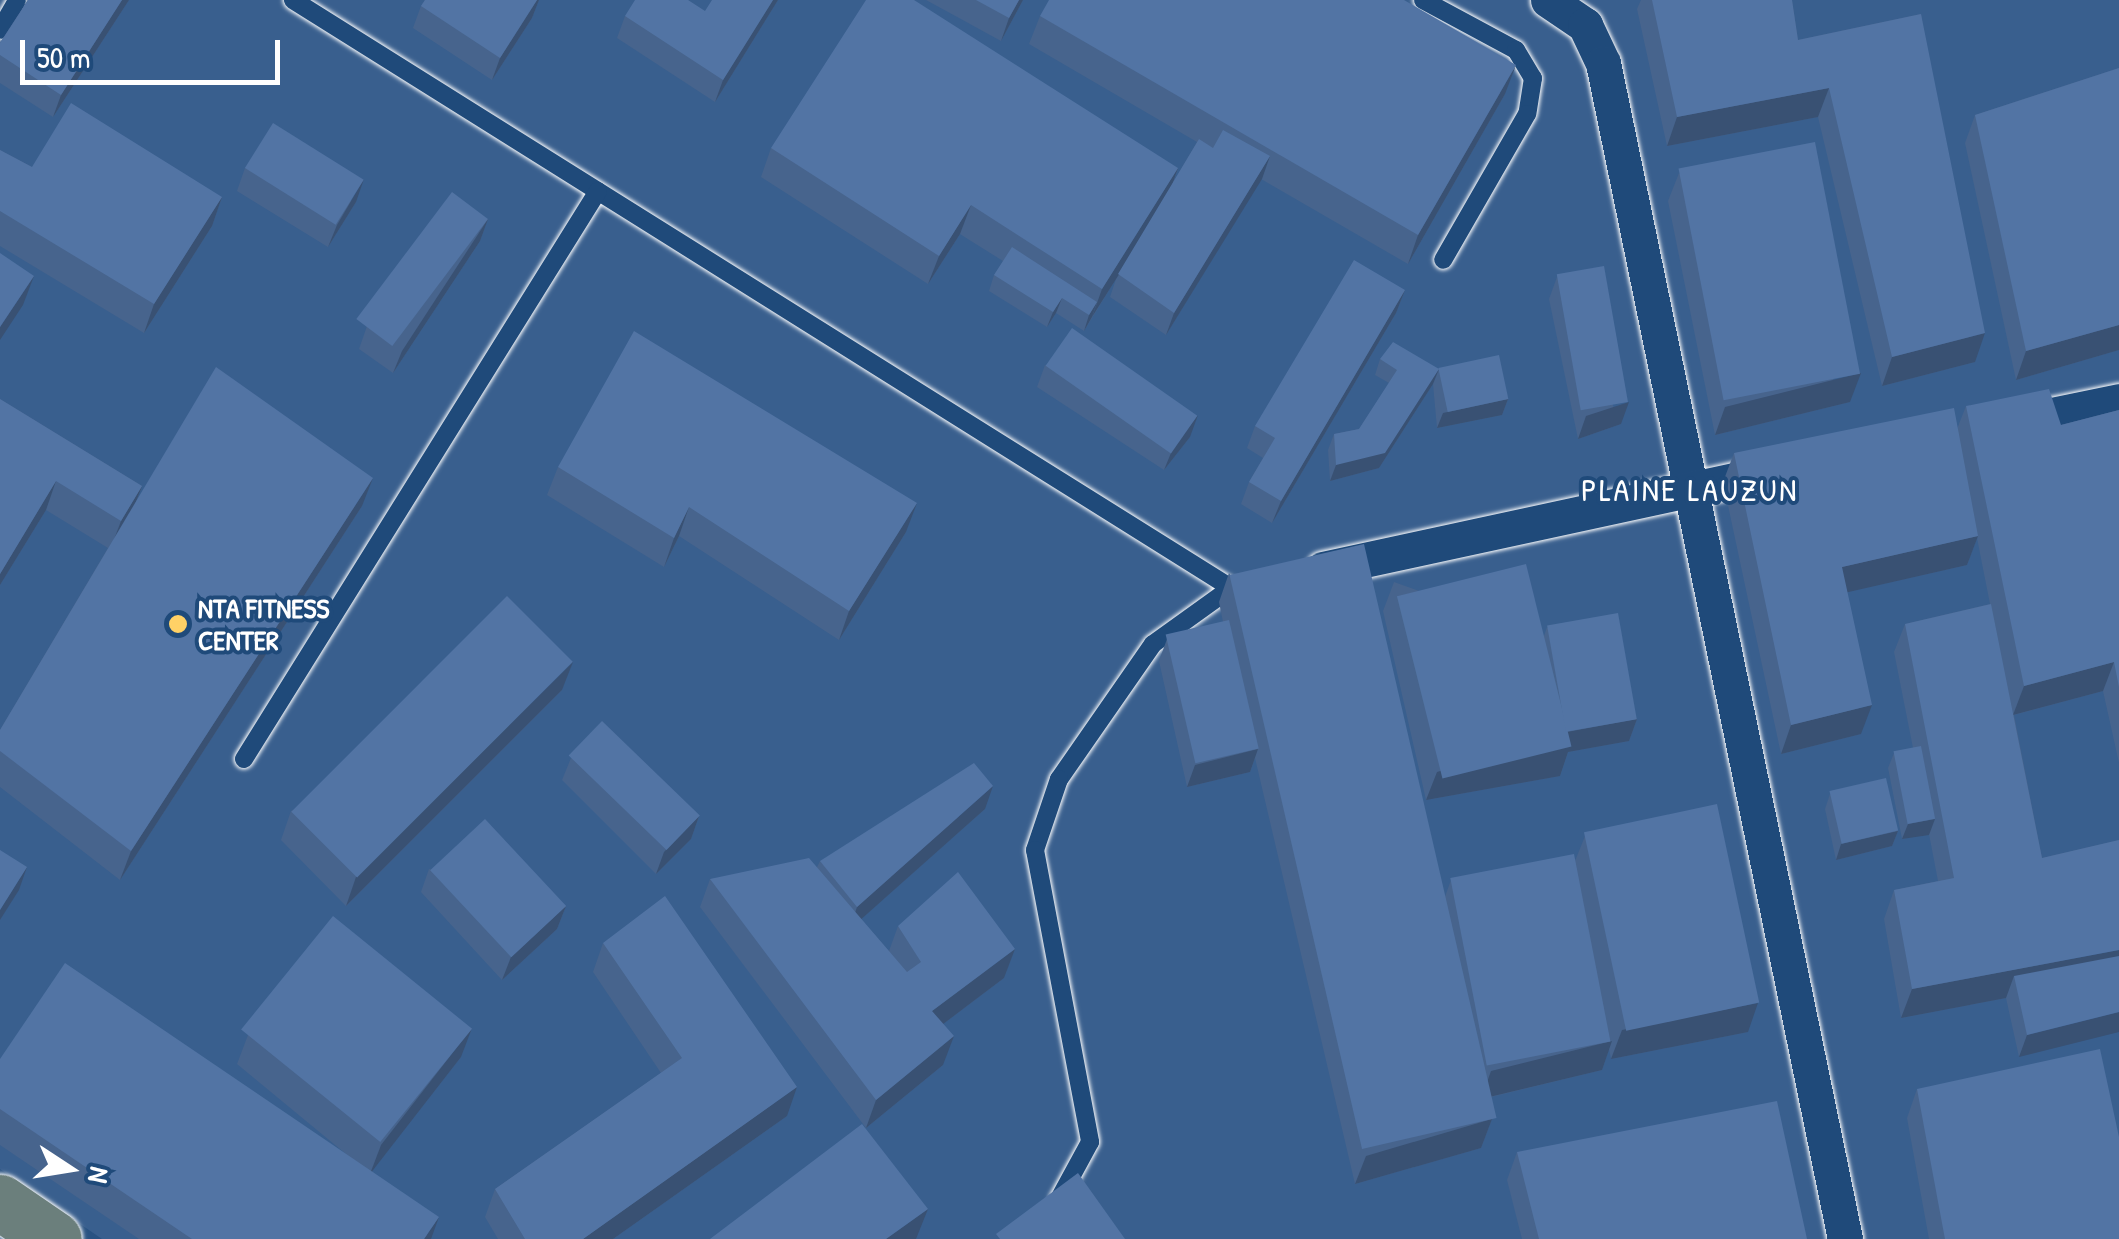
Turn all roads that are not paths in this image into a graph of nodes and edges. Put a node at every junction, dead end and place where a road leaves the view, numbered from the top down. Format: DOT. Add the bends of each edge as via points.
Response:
graph roads {
  1 [pos="17,0"];
  2 [pos="294,0"];
  3 [pos="1423,0"];
  4 [pos="1548,0"];
  5 [pos="1590,12"];
  6 [pos="0,30"];
  7 [pos="598,191"];
  8 [pos="1443,260"];
  9 [pos="2119,400"];
  10 [pos="1972,431"];
  11 [pos="1796,467"];
  12 [pos="1689,489"];
  13 [pos="1231,588"];
  14 [pos="244,759"];
  15 [pos="0,1202"];
  16 [pos="1045,1211"];
  17 [pos="54,1239"];
  18 [pos="1845,1239"];
  1 -- 6 [label="lane"];
  2 -- 7 [label="lane"];
  3 -- 8 [label="lane" via="1516,50 1534,78 1527,114"];
  4 -- 5 [label="street"];
  5 -- 12 [label="street"];
  7 -- 13 [label="lane"];
  7 -- 14 [label="lane"];
  9 -- 10 [label="street"];
  11 -- 12 [label="street"];
  12 -- 13 [label="street"];
  12 -- 18 [label="street"];
  13 -- 16 [label="lane" via="1152,644 1059,779 1035,850 1090,1142 1058,1202"];
  15 -- 17 [label="highway"];
}
